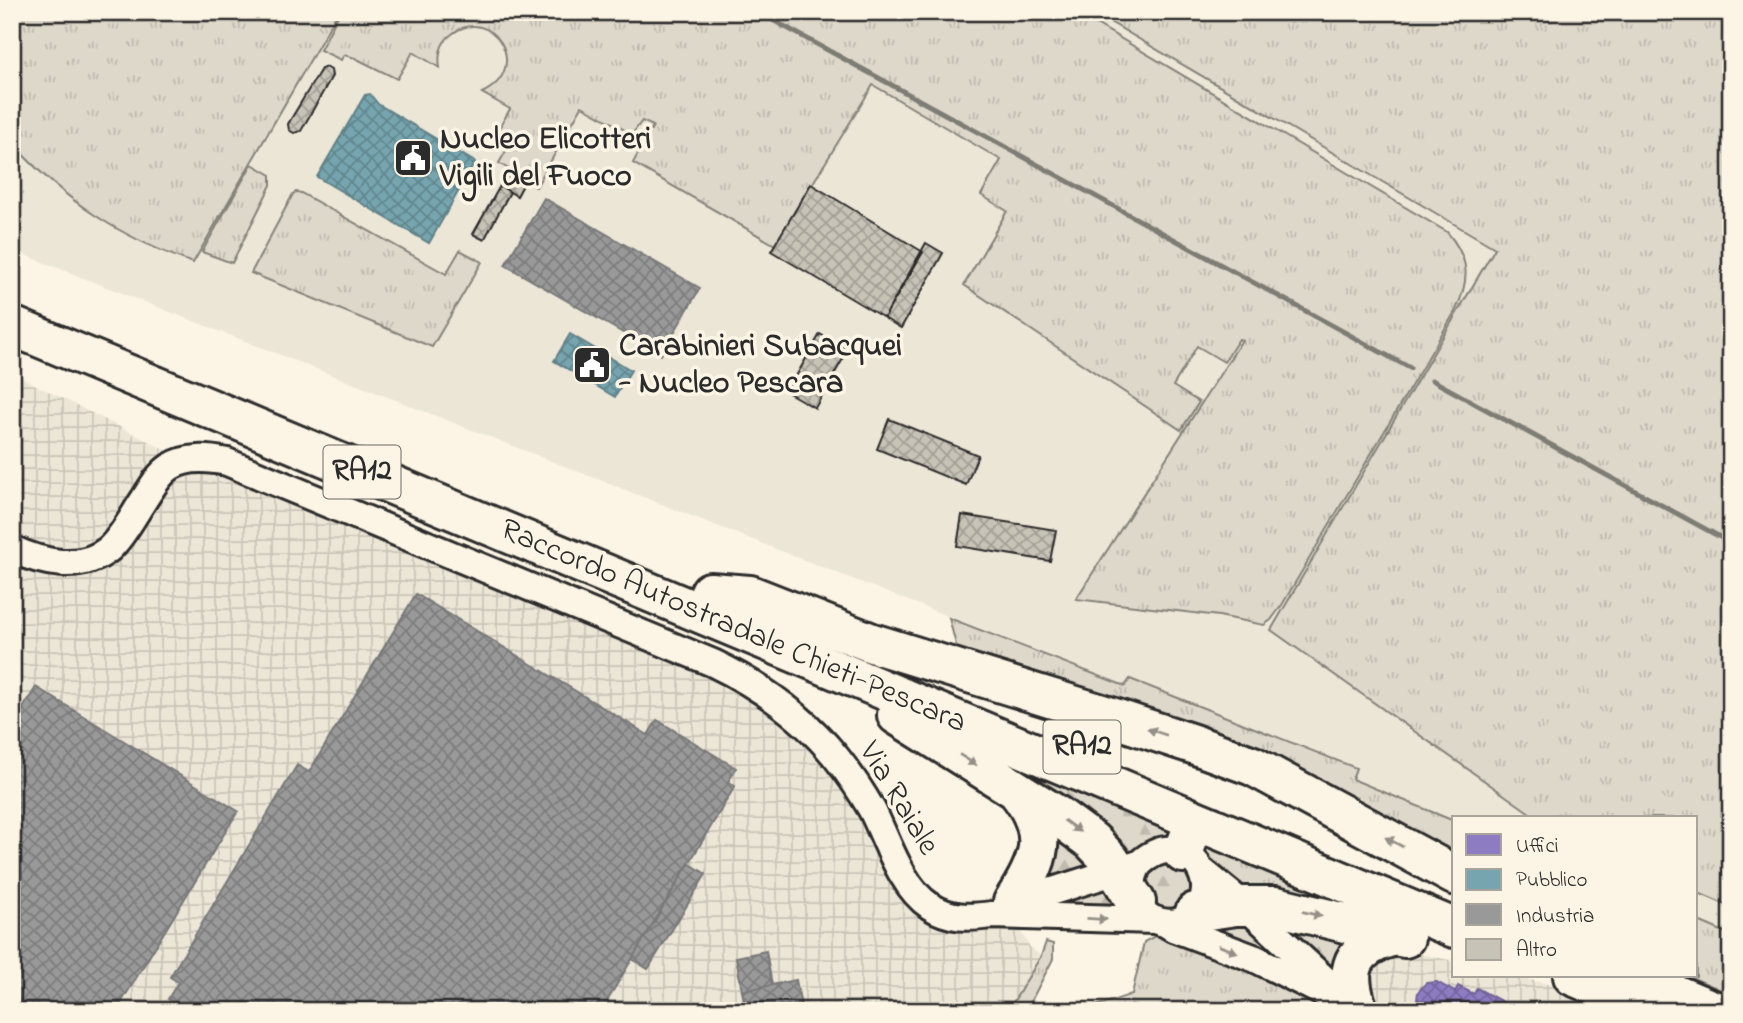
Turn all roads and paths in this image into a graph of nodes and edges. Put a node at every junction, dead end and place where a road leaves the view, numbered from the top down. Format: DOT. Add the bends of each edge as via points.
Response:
graph roads {
  1 [pos="12,302"];
  2 [pos="12,326"];
  3 [pos="12,549"];
  4 [pos="710,592"];
  5 [pos="854,678"];
  6 [pos="1018,792"];
  7 [pos="1192,852"];
  8 [pos="1452,874"];
  9 [pos="1151,898"];
  10 [pos="1452,901"];
  11 [pos="1244,905"];
  12 [pos="1002,909"];
  13 [pos="1452,927"];
  14 [pos="1394,935"];
  15 [pos="1452,949"];
  16 [pos="1578,978"];
  17 [pos="1636,978"];
  18 [pos="1670,978"];
  19 [pos="1706,1007"];
  20 [pos="1359,1010"];
  21 [pos="1657,1011"];
  1 -- 4 [label="highway, Raccordo Autostradale Chieti-Pescara / RA12"];
  2 -- 5 [label="highway, Raccordo Autostradale Chieti-Pescara / RA12"];
  3 -- 12 [label="street, Via Raiale" via="57,563 93,557 119,538 169,468 200,459 227,462 713,663 764,690 810,727 835,756 872,811 898,868 927,904 958,917"];
  8 -- 4 [label="highway, one-way" via="1253,766 1216,768 1105,715 872,643 750,595"];
  4 -- 10 [label="highway, Raccordo Autostradale Chieti-Pescara / RA12"];
  5 -- 6 [label="highway, one-way" via="871,700"];
  5 -- 13 [label="highway, Raccordo Autostradale Chieti-Pescara / RA12"];
  6 -- 9 [label="highway, one-way" via="1092,841"];
  6 -- 12 [label="highway" via="1034,816 1039,845 1032,872"];
  7 -- 9 [label="street" via="1171,849 1148,856"];
  7 -- 9 [label="street" via="1205,892 1201,903"];
  7 -- 11 [label="street"];
  9 -- 11 [label="highway"];
  9 -- 12 [label="street, Via Raiale"];
  12 -- 9 [label="street, Via Raiale, one-way"];
  9 -- 20 [label="street, Via Raiale, one-way" via="1173,928 1256,959"];
  11 -- 14 [label="highway, one-way" via="1276,906"];
  11 -- 20 [label="street"];
  14 -- 15 [label="highway"];
  14 -- 20 [label="highway" via="1363,951 1352,968 1351,990"];
  16 -- 21 [label="highway"];
  17 -- 19 [label="highway"];
  18 -- 19 [label="highway"];
}
